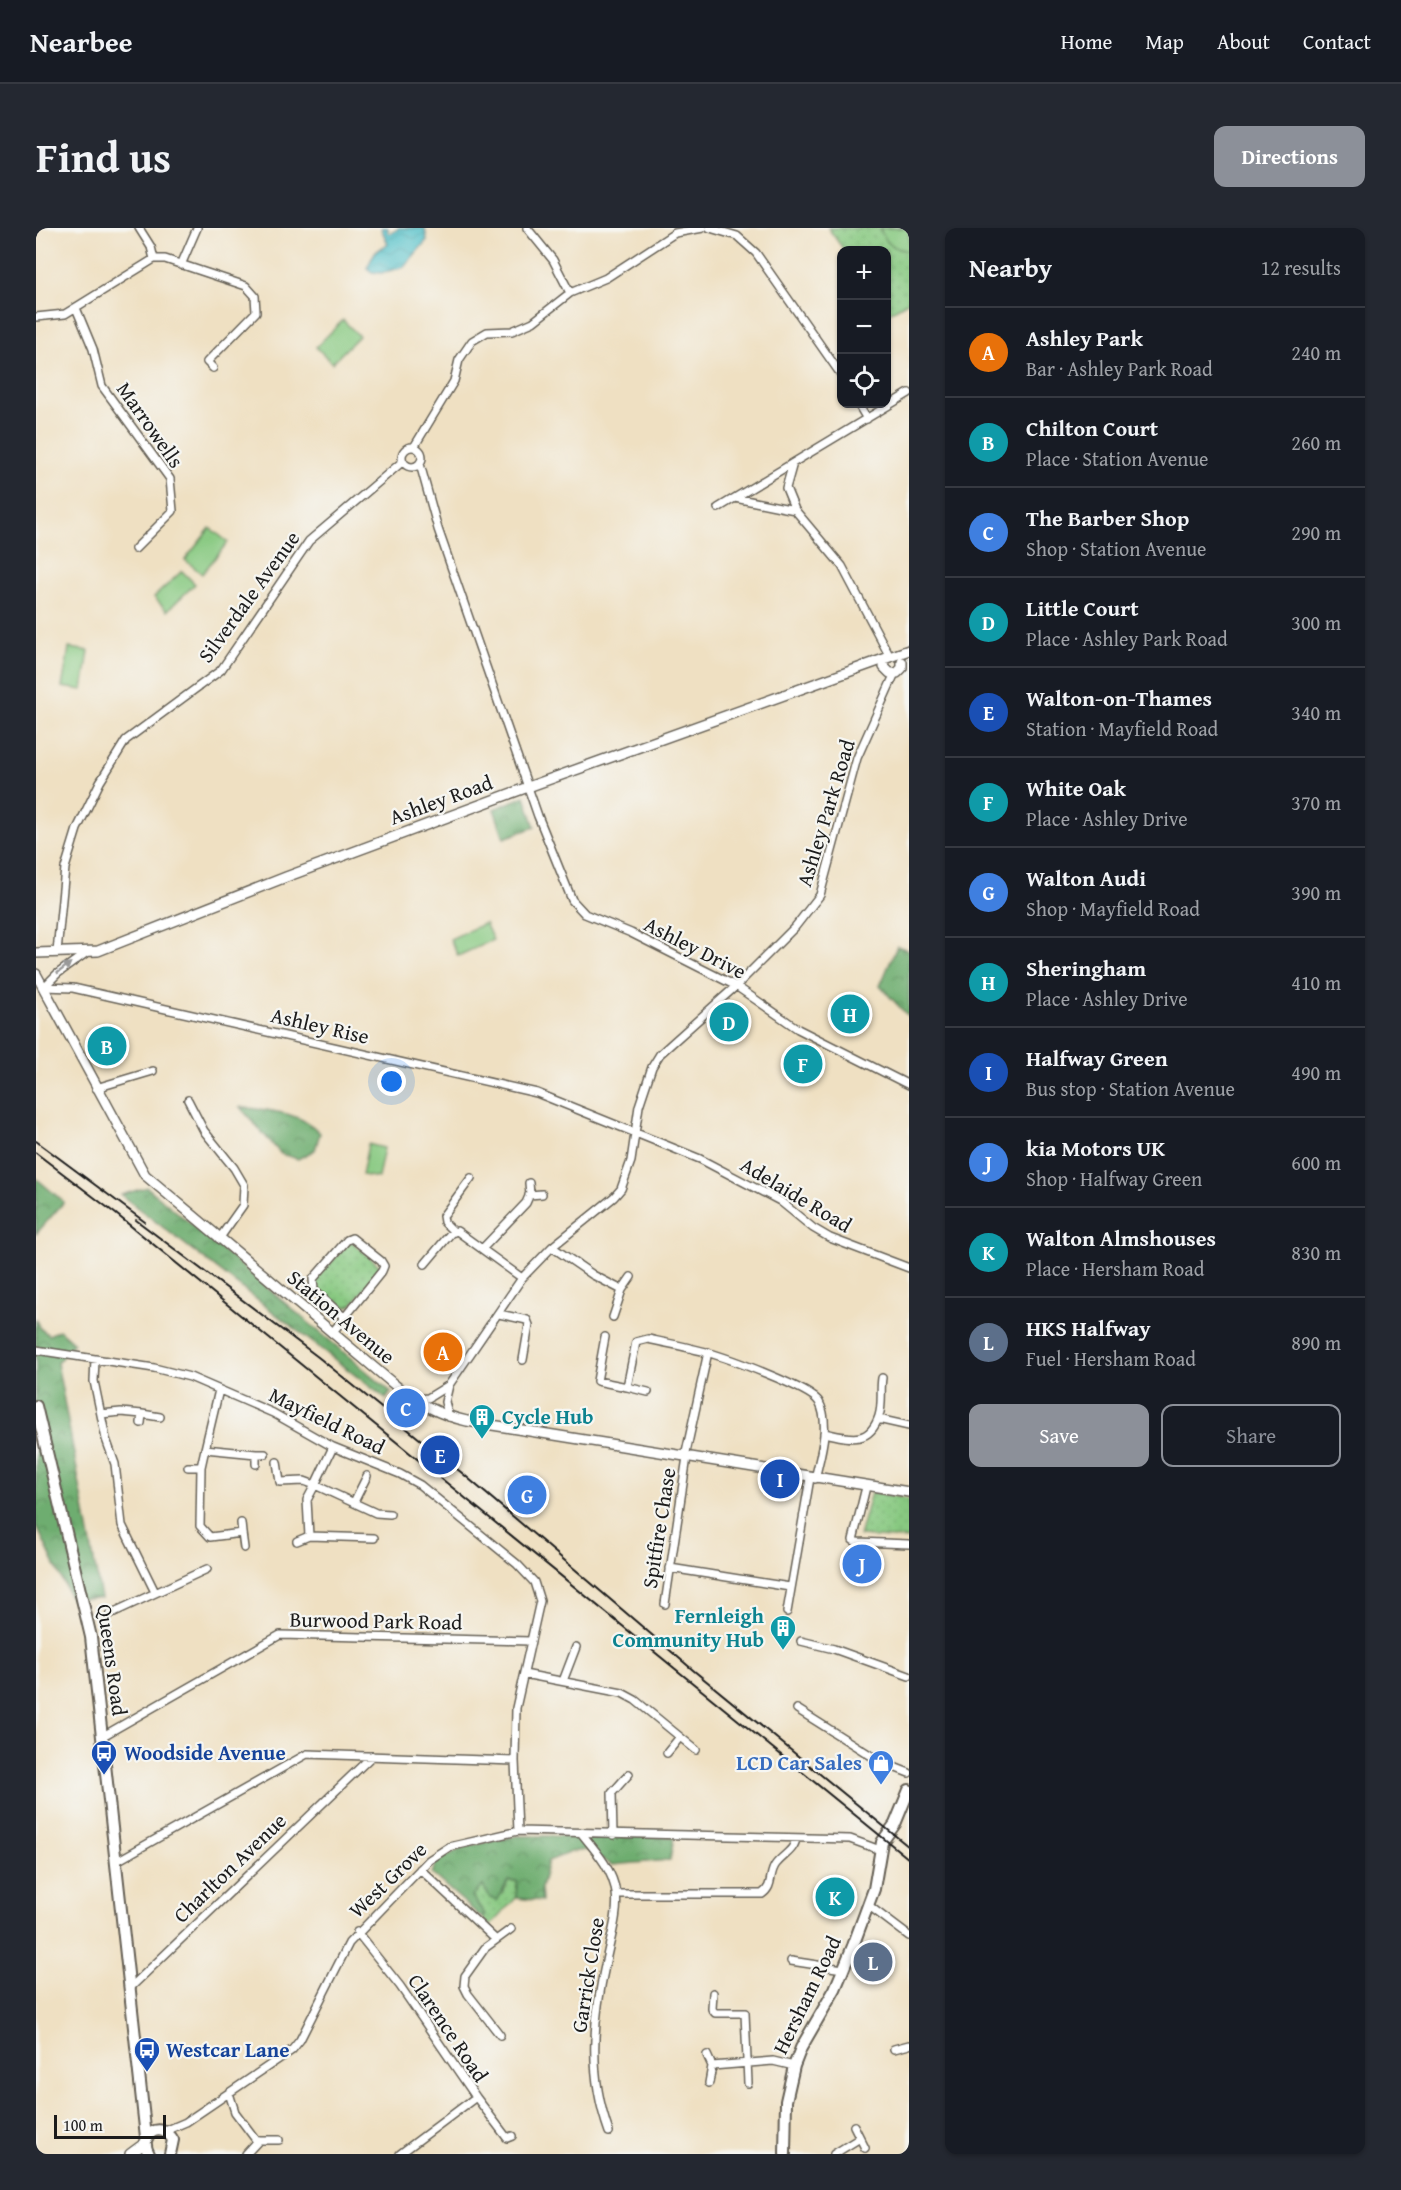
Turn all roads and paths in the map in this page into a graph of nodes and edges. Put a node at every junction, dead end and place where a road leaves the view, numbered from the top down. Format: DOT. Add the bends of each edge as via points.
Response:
graph roads {
  1 [pos="139,228"];
  2 [pos="197,228"];
  3 [pos="527,228"];
  4 [pos="703,228"];
  5 [pos="710,228"];
  6 [pos="154,259"];
  7 [pos="181,265"];
  8 [pos="570,293"];
  9 [pos="75,308"];
  10 [pos="36,316"];
  11 [pos="213,368"];
  12 [pos="837,369"];
  13 [pos="909,393"];
  14 [pos="860,408"];
  15 [pos="867,419"];
  16 [pos="414,447"];
  17 [pos="402,462"];
  18 [pos="793,463"];
  19 [pos="420,464"];
  20 [pos="735,498"];
  21 [pos="718,508"];
  22 [pos="795,510"];
  23 [pos="135,549"];
  24 [pos="909,650"];
  25 [pos="896,664"];
  26 [pos="909,674"];
  27 [pos="528,787"];
  28 [pos="36,952"];
  29 [pos="57,952"];
  30 [pos="86,953"];
  31 [pos="36,974"];
  32 [pos="736,986"];
  33 [pos="44,987"];
  34 [pos="153,1071"];
  35 [pos="909,1084"];
  36 [pos="96,1088"];
  37 [pos="188,1100"];
  38 [pos="635,1133"];
  39 [pos="471,1178"];
  40 [pos="528,1183"];
  41 [pos="542,1194"];
  42 [pos="530,1195"];
  43 [pos="454,1232"];
  44 [pos="219,1239"];
  45 [pos="552,1247"];
  46 [pos="483,1248"];
  47 [pos="425,1264"];
  48 [pos="909,1268"];
  49 [pos="631,1277"];
  50 [pos="522,1278"];
  51 [pos="622,1290"];
  52 [pos="499,1314"];
  53 [pos="344,1317"];
  54 [pos="613,1317"];
  55 [pos="332,1333"];
  56 [pos="604,1337"];
  57 [pos="36,1350"];
  58 [pos="708,1352"];
  59 [pos="94,1359"];
  60 [pos="523,1359"];
  61 [pos="882,1378"];
  62 [pos="448,1385"];
  63 [pos="627,1387"];
  64 [pos="219,1390"];
  65 [pos="648,1392"];
  66 [pos="414,1400"];
  67 [pos="36,1406"];
  68 [pos="101,1414"];
  69 [pos="142,1414"];
  70 [pos="160,1417"];
  71 [pos="450,1417"];
  72 [pos="878,1419"];
  73 [pos="141,1424"];
  74 [pos="909,1426"];
  75 [pos="824,1433"];
  76 [pos="333,1448"];
  77 [pos="206,1449"];
  78 [pos="256,1454"];
  79 [pos="264,1454"];
  80 [pos="686,1457"];
  81 [pos="277,1462"];
  82 [pos="256,1464"];
  83 [pos="188,1467"];
  84 [pos="201,1467"];
  85 [pos="367,1476"];
  86 [pos="812,1478"];
  87 [pos="315,1485"];
  88 [pos="866,1487"];
  89 [pos="909,1492"];
  90 [pos="354,1502"];
  91 [pos="390,1514"];
  92 [pos="241,1523"];
  93 [pos="242,1533"];
  94 [pos="309,1536"];
  95 [pos="374,1538"];
  96 [pos="297,1541"];
  97 [pos="909,1544"];
  98 [pos="244,1548"];
  99 [pos="670,1568"];
  100 [pos="207,1569"];
  101 [pos="790,1587"];
  102 [pos="155,1592"];
  103 [pos="665,1604"];
  104 [pos="787,1612"];
  105 [pos="110,1614"];
  106 [pos="530,1641"];
  107 [pos="801,1641"];
  108 [pos="576,1647"];
  109 [pos="524,1674"];
  110 [pos="909,1676"];
  111 [pos="563,1681"];
  112 [pos="797,1709"];
  113 [pos="103,1736"];
  114 [pos="680,1737"];
  115 [pos="696,1750"];
  116 [pos="667,1752"];
  117 [pos="354,1755"];
  118 [pos="372,1756"];
  119 [pos="515,1761"];
  120 [pos="354,1773"];
  121 [pos="909,1773"];
  122 [pos="629,1774"];
  123 [pos="909,1790"];
  124 [pos="518,1831"];
  125 [pos="582,1834"];
  126 [pos="613,1834"];
  127 [pos="796,1838"];
  128 [pos="880,1850"];
  129 [pos="117,1861"];
  130 [pos="420,1869"];
  131 [pos="617,1894"];
  132 [pos="868,1905"];
  133 [pos="511,1929"];
  134 [pos="357,1932"];
  135 [pos="909,1936"];
  136 [pos="494,1938"];
  137 [pos="790,1961"];
  138 [pos="843,1970"];
  139 [pos="130,1988"];
  140 [pos="713,1993"];
  141 [pos="501,2036"];
  142 [pos="909,2045"];
  143 [pos="894,2049"];
  144 [pos="707,2055"];
  145 [pos="747,2064"];
  146 [pos="712,2066"];
  147 [pos="794,2066"];
  148 [pos="709,2083"];
  149 [pos="748,2083"];
  150 [pos="229,2093"];
  151 [pos="476,2097"];
  152 [pos="143,2104"];
  153 [pos="855,2126"];
  154 [pos="609,2132"];
  155 [pos="512,2136"];
  156 [pos="860,2138"];
  157 [pos="259,2140"];
  158 [pos="279,2140"];
  159 [pos="170,2142"];
  160 [pos="146,2148"];
  161 [pos="865,2148"];
  162 [pos="130,2154"];
  163 [pos="246,2154"];
  164 [pos="400,2154"];
  165 [pos="784,2154"];
  166 [pos="834,2154"];
  1 -- 6 [label="street"];
  2 -- 7 [label="street"];
  3 -- 8 [label="street" via="553,260"];
  4 -- 8 [label="street" via="675,233 606,278"];
  5 -- 12 [label="street" via="736,236 756,253"];
  6 -- 7 [label="street"];
  6 -- 9 [label="street"];
  7 -- 11 [label="street" via="246,285 255,296 256,312 207,362"];
  8 -- 16 [label="street" via="533,322 512,330 487,332 472,341 459,360 454,381"];
  9 -- 10 [label="street" via="65,314"];
  9 -- 23 [label="street, Marrowells" via="93,350 102,386 170,479 173,511"];
  13 -- 15 [label="street"];
  14 -- 15 [label="street"];
  15 -- 18 [label="street"];
  16 -- 17 [label="street" via="405,450"];
  16 -- 19 [label="street" via="422,454"];
  17 -- 19 [label="street" via="411,468"];
  17 -- 29 [label="street, Silverdale Avenue" via="309,541 221,670 126,740 77,829 65,868"];
  18 -- 20 [label="street"];
  18 -- 22 [label="street" via="786,489"];
  19 -- 27 [label="street" via="438,529"];
  20 -- 21 [label="street"];
  20 -- 22 [label="street"];
  22 -- 25 [label="street" via="842,566"];
  24 -- 25 [label="street, Ashley Road"];
  25 -- 26 [label="street"];
  25 -- 27 [label="street, Ashley Road" via="858,668"];
  25 -- 32 [label="street, Ashley Park Road" via="888,692 857,758 820,895 795,927"];
  27 -- 30 [label="street, Ashley Road"];
  27 -- 32 [label="street, Ashley Drive" via="572,900 585,914"];
  28 -- 29 [label="street, Ashley Road"];
  29 -- 30 [label="street, Ashley Road"];
  33 -- 30 [label="street, one-way"];
  31 -- 33 [label="street, Station Avenue"];
  32 -- 35 [label="street, Ashley Drive" via="798,1029"];
  32 -- 38 [label="street, Ashley Park Road" via="660,1054 639,1106"];
  33 -- 36 [label="street, Station Avenue"];
  33 -- 38 [label="street, Ashley Rise" via="73,988 537,1093"];
  34 -- 36 [label="street"];
  36 -- 44 [label="street, Station Avenue" via="145,1175"];
  37 -- 44 [label="street" via="204,1131 244,1185 243,1205"];
  38 -- 45 [label="street, Ashley Park Road" via="621,1189"];
  38 -- 48 [label="street, Adelaide Road" via="700,1159 780,1201 830,1238"];
  39 -- 43 [label="street" via="442,1216"];
  40 -- 42 [label="street"];
  41 -- 42 [label="street"];
  42 -- 46 [label="street"];
  43 -- 46 [label="street" via="464,1234"];
  43 -- 47 [label="street"];
  44 -- 55 [label="street, Station Avenue"];
  45 -- 50 [label="street, Ashley Park Road"];
  45 -- 51 [label="street"];
  46 -- 50 [label="street"];
  49 -- 51 [label="street"];
  50 -- 52 [label="street, Ashley Park Road"];
  51 -- 54 [label="street"];
  52 -- 60 [label="street" via="527,1320 530,1325"];
  52 -- 62 [label="street, Ashley Park Road"];
  53 -- 53 [label="street" via="312,1284 352,1238 384,1266"];
  53 -- 55 [label="street"];
  55 -- 66 [label="street, Station Avenue"];
  56 -- 63 [label="street" via="597,1382"];
  57 -- 59 [label="street, Mayfield Road"];
  58 -- 63 [label="street" via="643,1339 636,1342"];
  58 -- 75 [label="street" via="815,1397 824,1416"];
  58 -- 80 [label="street, Spitfire Chase"];
  59 -- 64 [label="street, Mayfield Road" via="154,1368"];
  59 -- 68 [label="street"];
  61 -- 72 [label="street"];
  62 -- 66 [label="street, Ashley Park Road" via="428,1398"];
  62 -- 71 [label="street" via="446,1402"];
  63 -- 65 [label="street"];
  64 -- 76 [label="street, Mayfield Road" via="273,1413"];
  64 -- 77 [label="street"];
  66 -- 71 [label="street, Station Avenue"];
  67 -- 113 [label="main road, Queens Road" via="84,1600"];
  68 -- 69 [label="street"];
  68 -- 102 [label="street" via="115,1464 122,1525"];
  69 -- 70 [label="street"];
  69 -- 73 [label="street"];
  71 -- 80 [label="street, Station Avenue"];
  72 -- 74 [label="street"];
  72 -- 75 [label="street" via="861,1439"];
  75 -- 86 [label="street"];
  76 -- 87 [label="street"];
  76 -- 106 [label="street, Mayfield Road" via="420,1485 517,1564 540,1594"];
  77 -- 78 [label="street"];
  77 -- 84 [label="street"];
  78 -- 79 [label="street"];
  78 -- 82 [label="street"];
  80 -- 86 [label="street, Station Avenue"];
  80 -- 99 [label="street, Spitfire Chase"];
  81 -- 87 [label="street" via="280,1482 304,1481"];
  83 -- 84 [label="street"];
  84 -- 93 [label="street" via="200,1526 204,1533 210,1537"];
  85 -- 90 [label="street"];
  86 -- 88 [label="street, Station Avenue"];
  86 -- 101 [label="street"];
  87 -- 90 [label="street"];
  87 -- 94 [label="street" via="307,1500"];
  88 -- 89 [label="street, Station Avenue"];
  88 -- 97 [label="street" via="853,1540"];
  90 -- 91 [label="street" via="376,1513"];
  92 -- 93 [label="street"];
  93 -- 98 [label="street"];
  94 -- 95 [label="street"];
  94 -- 96 [label="street"];
  99 -- 101 [label="street"];
  99 -- 103 [label="street, Spitfire Chase"];
  100 -- 102 [label="street"];
  101 -- 104 [label="street"];
  102 -- 105 [label="street"];
  106 -- 109 [label="street, Mayfield Road"];
  106 -- 113 [label="street, Burwood Park Road" via="280,1635"];
  107 -- 110 [label="street"];
  108 -- 111 [label="street"];
  109 -- 111 [label="street"];
  109 -- 119 [label="street, Mayfield Road" via="516,1708"];
  111 -- 114 [label="street" via="613,1690 629,1697"];
  112 -- 121 [label="street" via="881,1762"];
  113 -- 129 [label="main road, Queens Road"];
  114 -- 115 [label="street"];
  114 -- 116 [label="street"];
  117 -- 118 [label="street"];
  117 -- 120 [label="street"];
  117 -- 129 [label="street" via="297,1757"];
  118 -- 119 [label="street"];
  118 -- 120 [label="street, Charlton Avenue"];
  119 -- 124 [label="street, Mayfield Road"];
  120 -- 139 [label="street, Charlton Avenue"];
  122 -- 126 [label="street" via="612,1793"];
  123 -- 128 [label="main road, Hersham Road"];
  124 -- 125 [label="street, West Grove"];
  124 -- 130 [label="street, West Grove" via="449,1847"];
  125 -- 126 [label="street, West Grove"];
  125 -- 131 [label="street, Garrick Close" via="601,1856"];
  126 -- 127 [label="street, West Grove"];
  127 -- 128 [label="street, West Grove" via="850,1839"];
  127 -- 131 [label="street, Garrick Close" via="795,1845 772,1870 770,1886 762,1894"];
  128 -- 132 [label="main road, Hersham Road"];
  129 -- 139 [label="main road, Queens Road"];
  130 -- 134 [label="street, West Grove"];
  130 -- 136 [label="street"];
  131 -- 154 [label="street, Garrick Close" via="593,2038 595,2081"];
  132 -- 135 [label="street"];
  132 -- 138 [label="main road, Hersham Road"];
  133 -- 136 [label="street"];
  134 -- 150 [label="street, West Grove" via="341,1953 296,2046"];
  134 -- 151 [label="street, Clarence Road" via="400,1986"];
  136 -- 141 [label="street" via="468,1968 464,1986"];
  137 -- 138 [label="street"];
  138 -- 147 [label="main road, Hersham Road"];
  139 -- 152 [label="main road, Queens Road"];
  140 -- 145 [label="street" via="715,2013 745,2013"];
  142 -- 143 [label="street"];
  144 -- 146 [label="street"];
  145 -- 146 [label="street"];
  145 -- 147 [label="street" via="773,2061"];
  145 -- 149 [label="street"];
  146 -- 148 [label="street"];
  147 -- 165 [label="main road, Hersham Road" via="784,2111"];
  150 -- 157 [label="street" via="236,2112"];
  150 -- 159 [label="street, West Grove" via="186,2122"];
  151 -- 155 [label="street" via="507,2138"];
  151 -- 164 [label="street, Clarence Road"];
  152 -- 159 [label="main road, Queens Road"];
  152 -- 160 [label="main road, Queens Road"];
  153 -- 156 [label="street"];
  156 -- 161 [label="street"];
  156 -- 166 [label="street"];
  157 -- 158 [label="street"];
  157 -- 163 [label="street"];
  159 -- 160 [label="main road"];
  160 -- 162 [label="street"];
}
